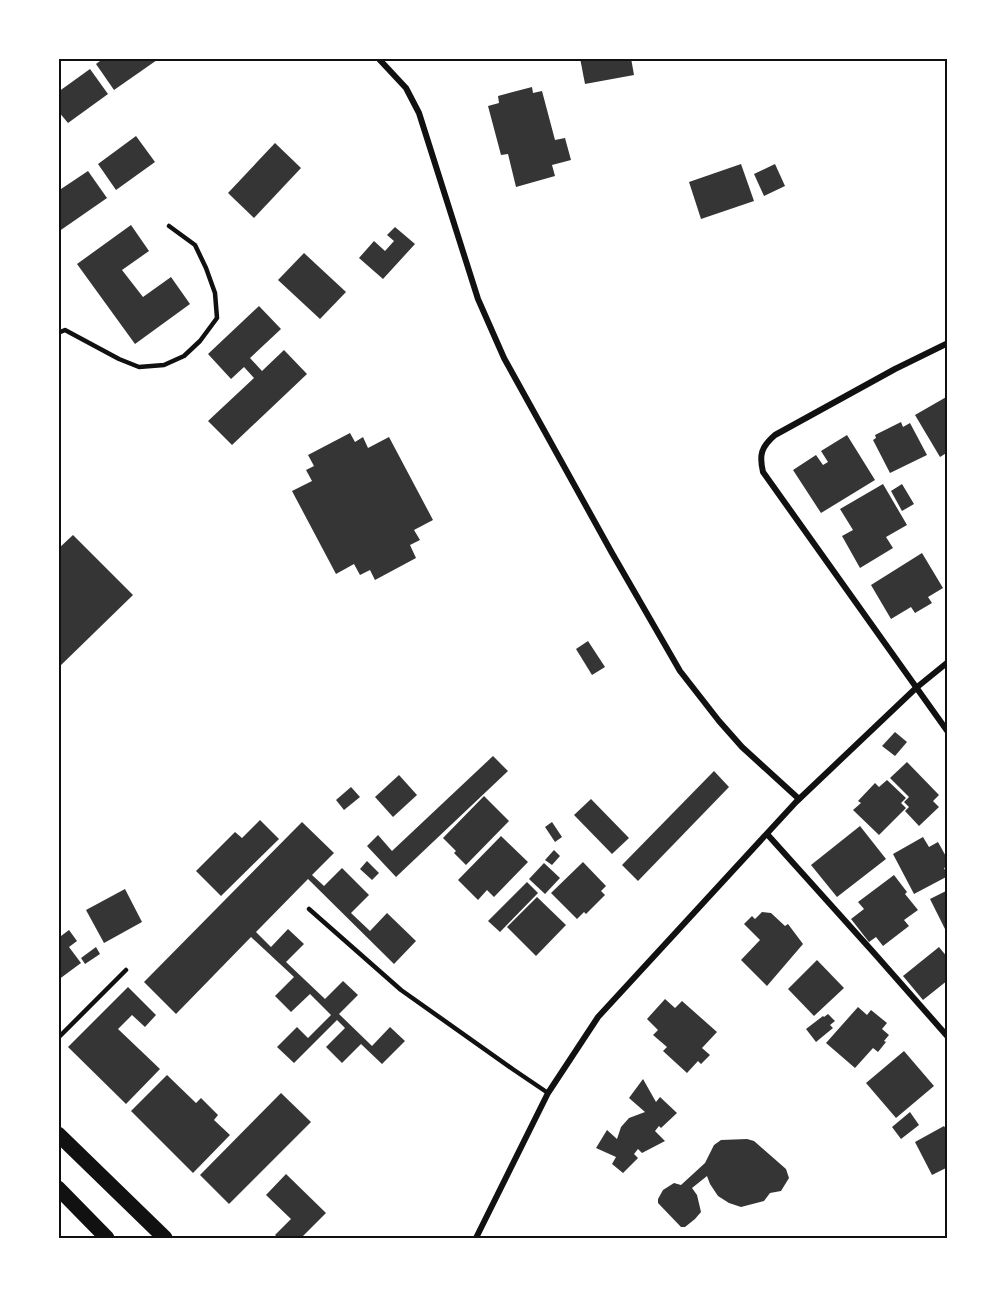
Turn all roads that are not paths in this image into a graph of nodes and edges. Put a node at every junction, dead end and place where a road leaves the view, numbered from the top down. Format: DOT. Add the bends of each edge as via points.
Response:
graph roads {
  1 [pos="378,58"];
  2 [pos="169,226"];
  3 [pos="58,333"];
  4 [pos="948,343"];
  5 [pos="948,662"];
  6 [pos="916,688"];
  7 [pos="948,732"];
  8 [pos="799,799"];
  9 [pos="766,834"];
  10 [pos="309,909"];
  11 [pos="126,970"];
  12 [pos="948,1037"];
  13 [pos="58,1038"];
  14 [pos="548,1093"];
  15 [pos="58,1134"];
  16 [pos="58,1188"];
  17 [pos="107,1239"];
  18 [pos="165,1239"];
  19 [pos="476,1239"];
  1 -- 8 [label="street" via="406,88 419,113 478,299 495,340 618,563 680,671 742,747"];
  2 -- 3 [label="lane" via="195,245 215,293 217,318 200,341 184,356 164,365 139,368 65,330"];
  4 -- 6 [label="street" via="775,435 761,455 763,472"];
  5 -- 6 [label="street"];
  6 -- 7 [label="street"];
  6 -- 8 [label="street"];
  8 -- 9 [label="street"];
  9 -- 12 [label="street"];
  9 -- 14 [label="street" via="598,1017"];
  10 -- 14 [label="lane" via="401,990"];
  11 -- 13 [label="lane"];
  14 -- 19 [label="street"];
  15 -- 18 [label="main road"];
  16 -- 17 [label="main road"];
}
